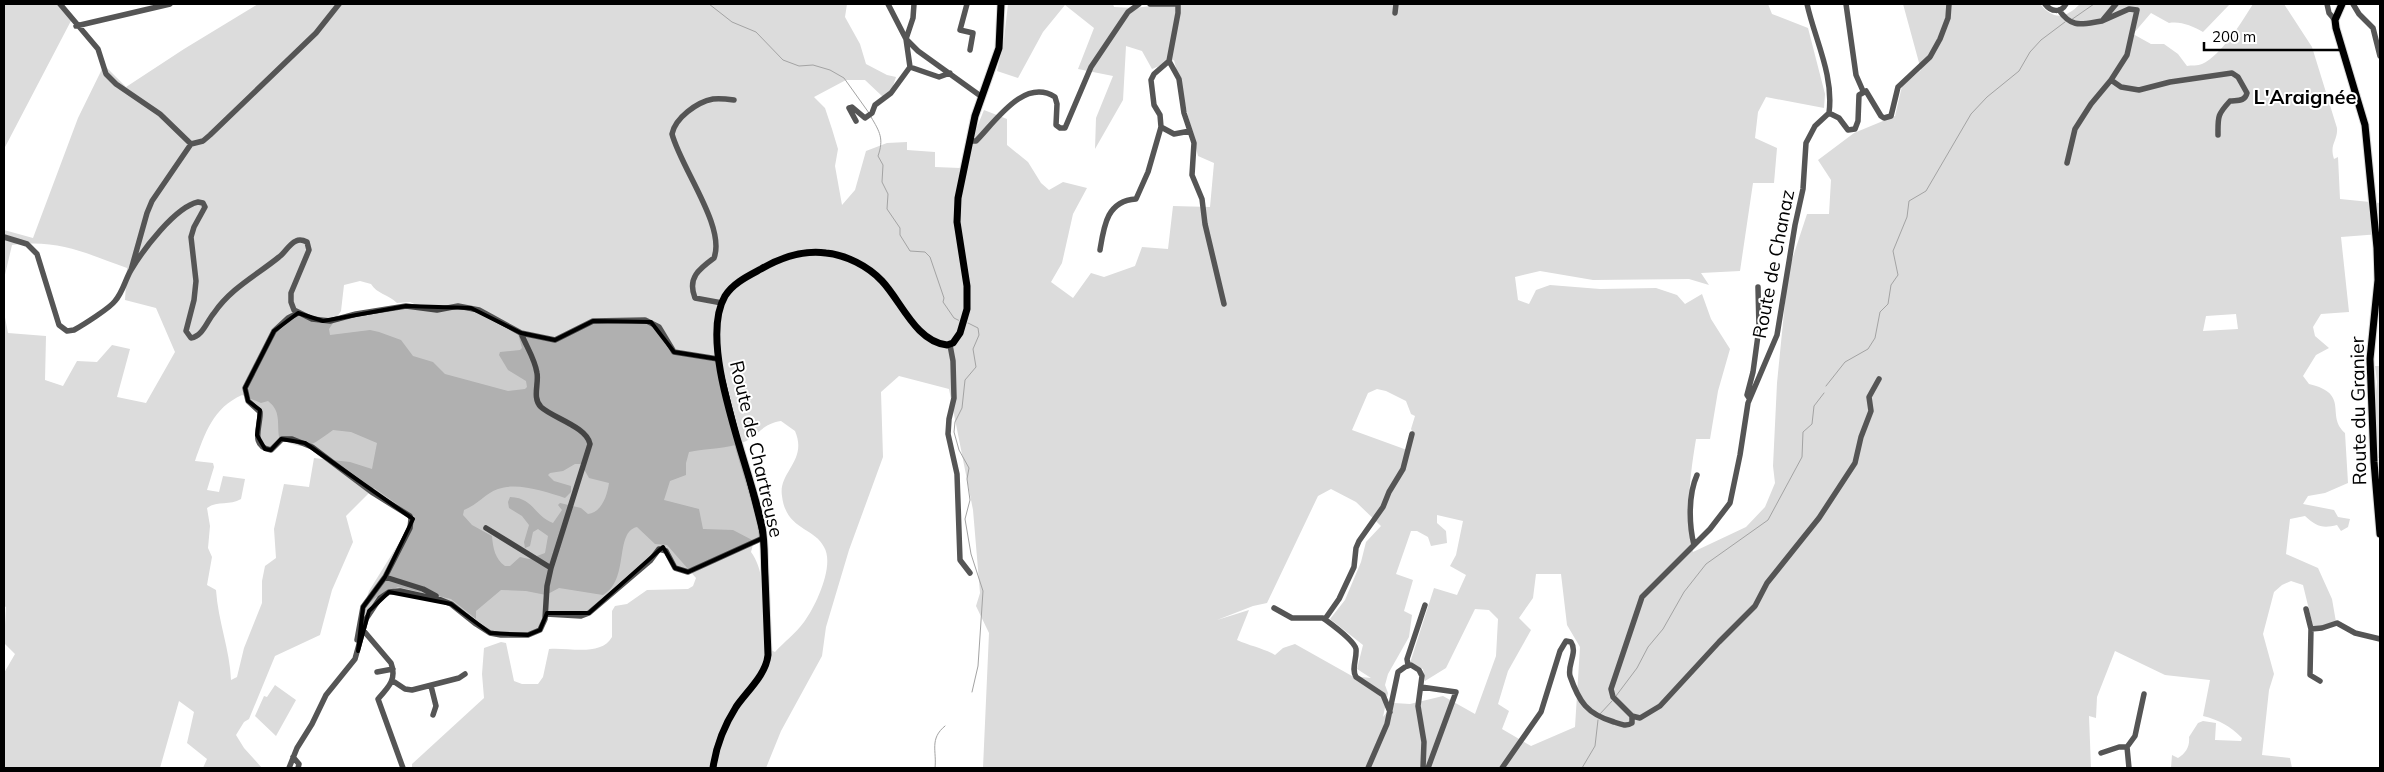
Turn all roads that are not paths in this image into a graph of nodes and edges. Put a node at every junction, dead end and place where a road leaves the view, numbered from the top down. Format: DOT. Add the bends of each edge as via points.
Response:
graph roads {
  1 [pos="60,4"];
  2 [pos="170,4"];
  3 [pos="339,4"];
  4 [pos="888,4"];
  5 [pos="914,4"];
  6 [pos="966,4"];
  7 [pos="1002,4"];
  8 [pos="1139,4"];
  9 [pos="1150,4"];
  10 [pos="1177,4"];
  11 [pos="1396,4"];
  12 [pos="1807,4"];
  13 [pos="1846,4"];
  14 [pos="1949,4"];
  15 [pos="2045,4"];
  16 [pos="2066,4"];
  17 [pos="2116,4"];
  18 [pos="2327,4"];
  19 [pos="2342,4"];
  20 [pos="2353,4"];
  21 [pos="2059,10"];
  22 [pos="1395,13"];
  23 [pos="2335,20"];
  24 [pos="2102,21"];
  25 [pos="76,26"];
  26 [pos="906,39"];
  27 [pos="970,50"];
  28 [pos="2380,56"];
  29 [pos="1169,61"];
  30 [pos="910,67"];
  31 [pos="950,74"];
  32 [pos="2111,80"];
  33 [pos="1863,91"];
  34 [pos="982,97"];
  35 [pos="734,100"];
  36 [pos="1829,113"];
  37 [pos="856,121"];
  38 [pos="1161,127"];
  39 [pos="1190,131"];
  40 [pos="2218,135"];
  41 [pos="970,141"];
  42 [pos="191,144"];
  43 [pos="2067,163"];
  44 [pos="4,237"];
  45 [pos="1100,250"];
  46 [pos="131,270"];
  47 [pos="1758,287"];
  48 [pos="722,303"];
  49 [pos="1224,304"];
  50 [pos="298,313"];
  51 [pos="521,333"];
  52 [pos="950,345"];
  53 [pos="718,359"];
  54 [pos="1879,379"];
  55 [pos="1749,398"];
  56 [pos="1412,437"];
  57 [pos="1697,475"];
  58 [pos="486,528"];
  59 [pos="2380,534"];
  60 [pos="763,538"];
  61 [pos="1694,545"];
  62 [pos="552,568"];
  63 [pos="970,573"];
  64 [pos="385,577"];
  65 [pos="441,600"];
  66 [pos="1425,605"];
  67 [pos="1274,608"];
  68 [pos="2306,609"];
  69 [pos="546,614"];
  70 [pos="1325,619"];
  71 [pos="2311,629"];
  72 [pos="363,630"];
  73 [pos="2380,640"];
  74 [pos="358,651"];
  75 [pos="1408,666"];
  76 [pos="394,669"];
  77 [pos="377,672"];
  78 [pos="465,674"];
  79 [pos="393,681"];
  80 [pos="2320,681"];
  81 [pos="431,686"];
  82 [pos="1421,687"];
  83 [pos="2144,694"];
  84 [pos="1390,712"];
  85 [pos="433,714"];
  86 [pos="1632,716"];
  87 [pos="2127,747"];
  88 [pos="2101,753"];
  89 [pos="293,757"];
  90 [pos="289,768"];
  91 [pos="298,768"];
  92 [pos="403,768"];
  93 [pos="713,768"];
  94 [pos="1368,768"];
  95 [pos="1423,768"];
  96 [pos="1428,768"];
  97 [pos="1502,768"];
  98 [pos="2129,768"];
  1 -- 25 [label="street"];
  2 -- 25 [label="street"];
  3 -- 42 [label="street" via="289,61 203,141"];
  4 -- 26 [label="street"];
  5 -- 26 [label="street"];
  6 -- 27 [label="street" via="960,30 973,33"];
  7 -- 34 [label="main road" via="999,48"];
  8 -- 41 [label="street" via="1128,12 1091,67 1065,128 1056,125 1057,104 1054,98 1031,93 1022,96 976,140"];
  9 -- 10 [label="street"];
  10 -- 29 [label="street"];
  11 -- 22 [label="street"];
  12 -- 36 [label="street" via="1827,70"];
  13 -- 33 [label="street" via="1856,75"];
  14 -- 33 [label="street" via="1948,18 1940,38 1926,62 1898,87 1891,116 1881,116 1869,93"];
  15 -- 21 [label="street" via="2052,10"];
  16 -- 21 [label="street"];
  17 -- 24 [label="street"];
  18 -- 23 [label="street"];
  19 -- 23 [label="main road"];
  20 -- 28 [label="street" via="2373,28"];
  21 -- 24 [label="street" via="2068,23"];
  23 -- 59 [label="main road, Route du Granier" via="2365,125 2378,248 2378,289 2370,359"];
  24 -- 32 [label="street" via="2129,8 2137,10 2127,55"];
  25 -- 42 [label="street" via="98,49 106,74 160,114"];
  26 -- 30 [label="street"];
  26 -- 31 [label="street"];
  29 -- 38 [label="street" via="1151,80"];
  29 -- 39 [label="street" via="1179,79"];
  30 -- 31 [label="street" via="939,77"];
  30 -- 37 [label="street" via="891,94 870,114 863,118 850,107"];
  31 -- 34 [label="street"];
  32 -- 40 [label="street" via="2121,87 2139,90 2232,72 2247,94 2242,100 2230,101 2219,115 2216,121"];
  32 -- 43 [label="street" via="2075,129"];
  33 -- 36 [label="street" via="1859,95 1855,129 1848,130 1839,118"];
  34 -- 41 [label="main road"];
  35 -- 48 [label="street" via="704,102 679,119 672,134 717,239 714,258 698,270 692,290 695,298"];
  36 -- 55 [label="street, Route de Chanaz" via="1815,126 1806,143 1803,189 1777,335"];
  38 -- 39 [label="street" via="1174,134"];
  38 -- 45 [label="street" via="1136,199 1114,206 1103,229"];
  39 -- 49 [label="street" via="1194,143 1192,175 1202,199"];
  41 -- 52 [label="main road" via="957,214 968,296 962,326"];
  42 -- 46 [label="street" via="152,201"];
  44 -- 46 [label="street" via="27,244 37,254 59,325 68,331 111,306"];
  46 -- 50 [label="street" via="177,212 191,203 201,202 205,210 191,237 196,281 186,331 188,336 194,338 200,334 231,294 256,272 282,256 295,241 302,240 307,242 309,250 290,297 292,307"];
  47 -- 55 [label="street" via="1759,328"];
  48 -- 52 [label="main road" via="731,288 765,266 793,256 826,252 849,259 873,273 916,327 934,341"];
  48 -- 53 [label="main road, Route de Chartreuse"];
  50 -- 51 [label="street" via="323,322 406,306 437,310 458,306 481,311"];
  50 -- 64 [label="street" via="274,331 245,388 248,400 260,412 258,441 265,449 271,450 282,439 305,443 410,516 410,528"];
  51 -- 53 [label="street" via="555,340 593,321 645,320 659,327 674,352"];
  51 -- 62 [label="street" via="537,374 537,401 542,408 583,433 590,442"];
  52 -- 63 [label="street" via="954,398 948,434 957,474 960,560"];
  53 -- 60 [label="main road, Route de Chartreuse"];
  54 -- 86 [label="street" via="1870,397 1871,411 1855,463 1818,518 1767,583 1755,606 1660,706 1640,718"];
  55 -- 61 [label="street, Route de Chanaz" via="1730,503"];
  56 -- 70 [label="street" via="1403,469 1383,507 1359,541 1354,567"];
  57 -- 61 [label="street" via="1692,487"];
  58 -- 62 [label="street"];
  60 -- 69 [label="street" via="688,572 675,568 666,551 659,548 650,561 589,613 581,616"];
  60 -- 93 [label="main road, Route de Chartreuse" via="767,660 728,720"];
  61 -- 86 [label="street, Route de Chanaz" via="1652,585 1638,606 1611,689 1613,697"];
  62 -- 69 [label="street" via="547,586"];
  64 -- 65 [label="street" via="423,589"];
  64 -- 74 [label="street" via="363,608"];
  65 -- 69 [label="street" via="457,607 483,629 501,635 533,634 542,627"];
  65 -- 72 [label="street" via="400,591 389,592 369,611"];
  66 -- 75 [label="street" via="1407,659"];
  67 -- 70 [label="street" via="1292,618"];
  68 -- 71 [label="street"];
  70 -- 84 [label="street" via="1354,644 1354,673 1383,695"];
  71 -- 73 [label="street" via="2337,623 2355,634"];
  71 -- 80 [label="street" via="2310,675"];
  72 -- 74 [label="street"];
  72 -- 76 [label="street"];
  74 -- 89 [label="street" via="326,695"];
  75 -- 82 [label="street" via="1414,666 1421,672"];
  75 -- 84 [label="street" via="1401,669 1396,678"];
  76 -- 77 [label="street"];
  76 -- 79 [label="street"];
  78 -- 81 [label="street"];
  79 -- 81 [label="street" via="409,690"];
  79 -- 92 [label="street" via="378,699"];
  81 -- 85 [label="street" via="436,706"];
  82 -- 95 [label="street" via="1418,706 1424,742"];
  82 -- 96 [label="street" via="1456,692"];
  83 -- 87 [label="street" via="2135,736"];
  84 -- 94 [label="street"];
  86 -- 97 [label="street" via="1632,723 1624,725 1597,716 1586,708 1570,673 1573,644 1566,641 1542,712"];
  87 -- 88 [label="street"];
  87 -- 98 [label="street"];
  89 -- 90 [label="street"];
  89 -- 91 [label="street" via="298,761"];
}
